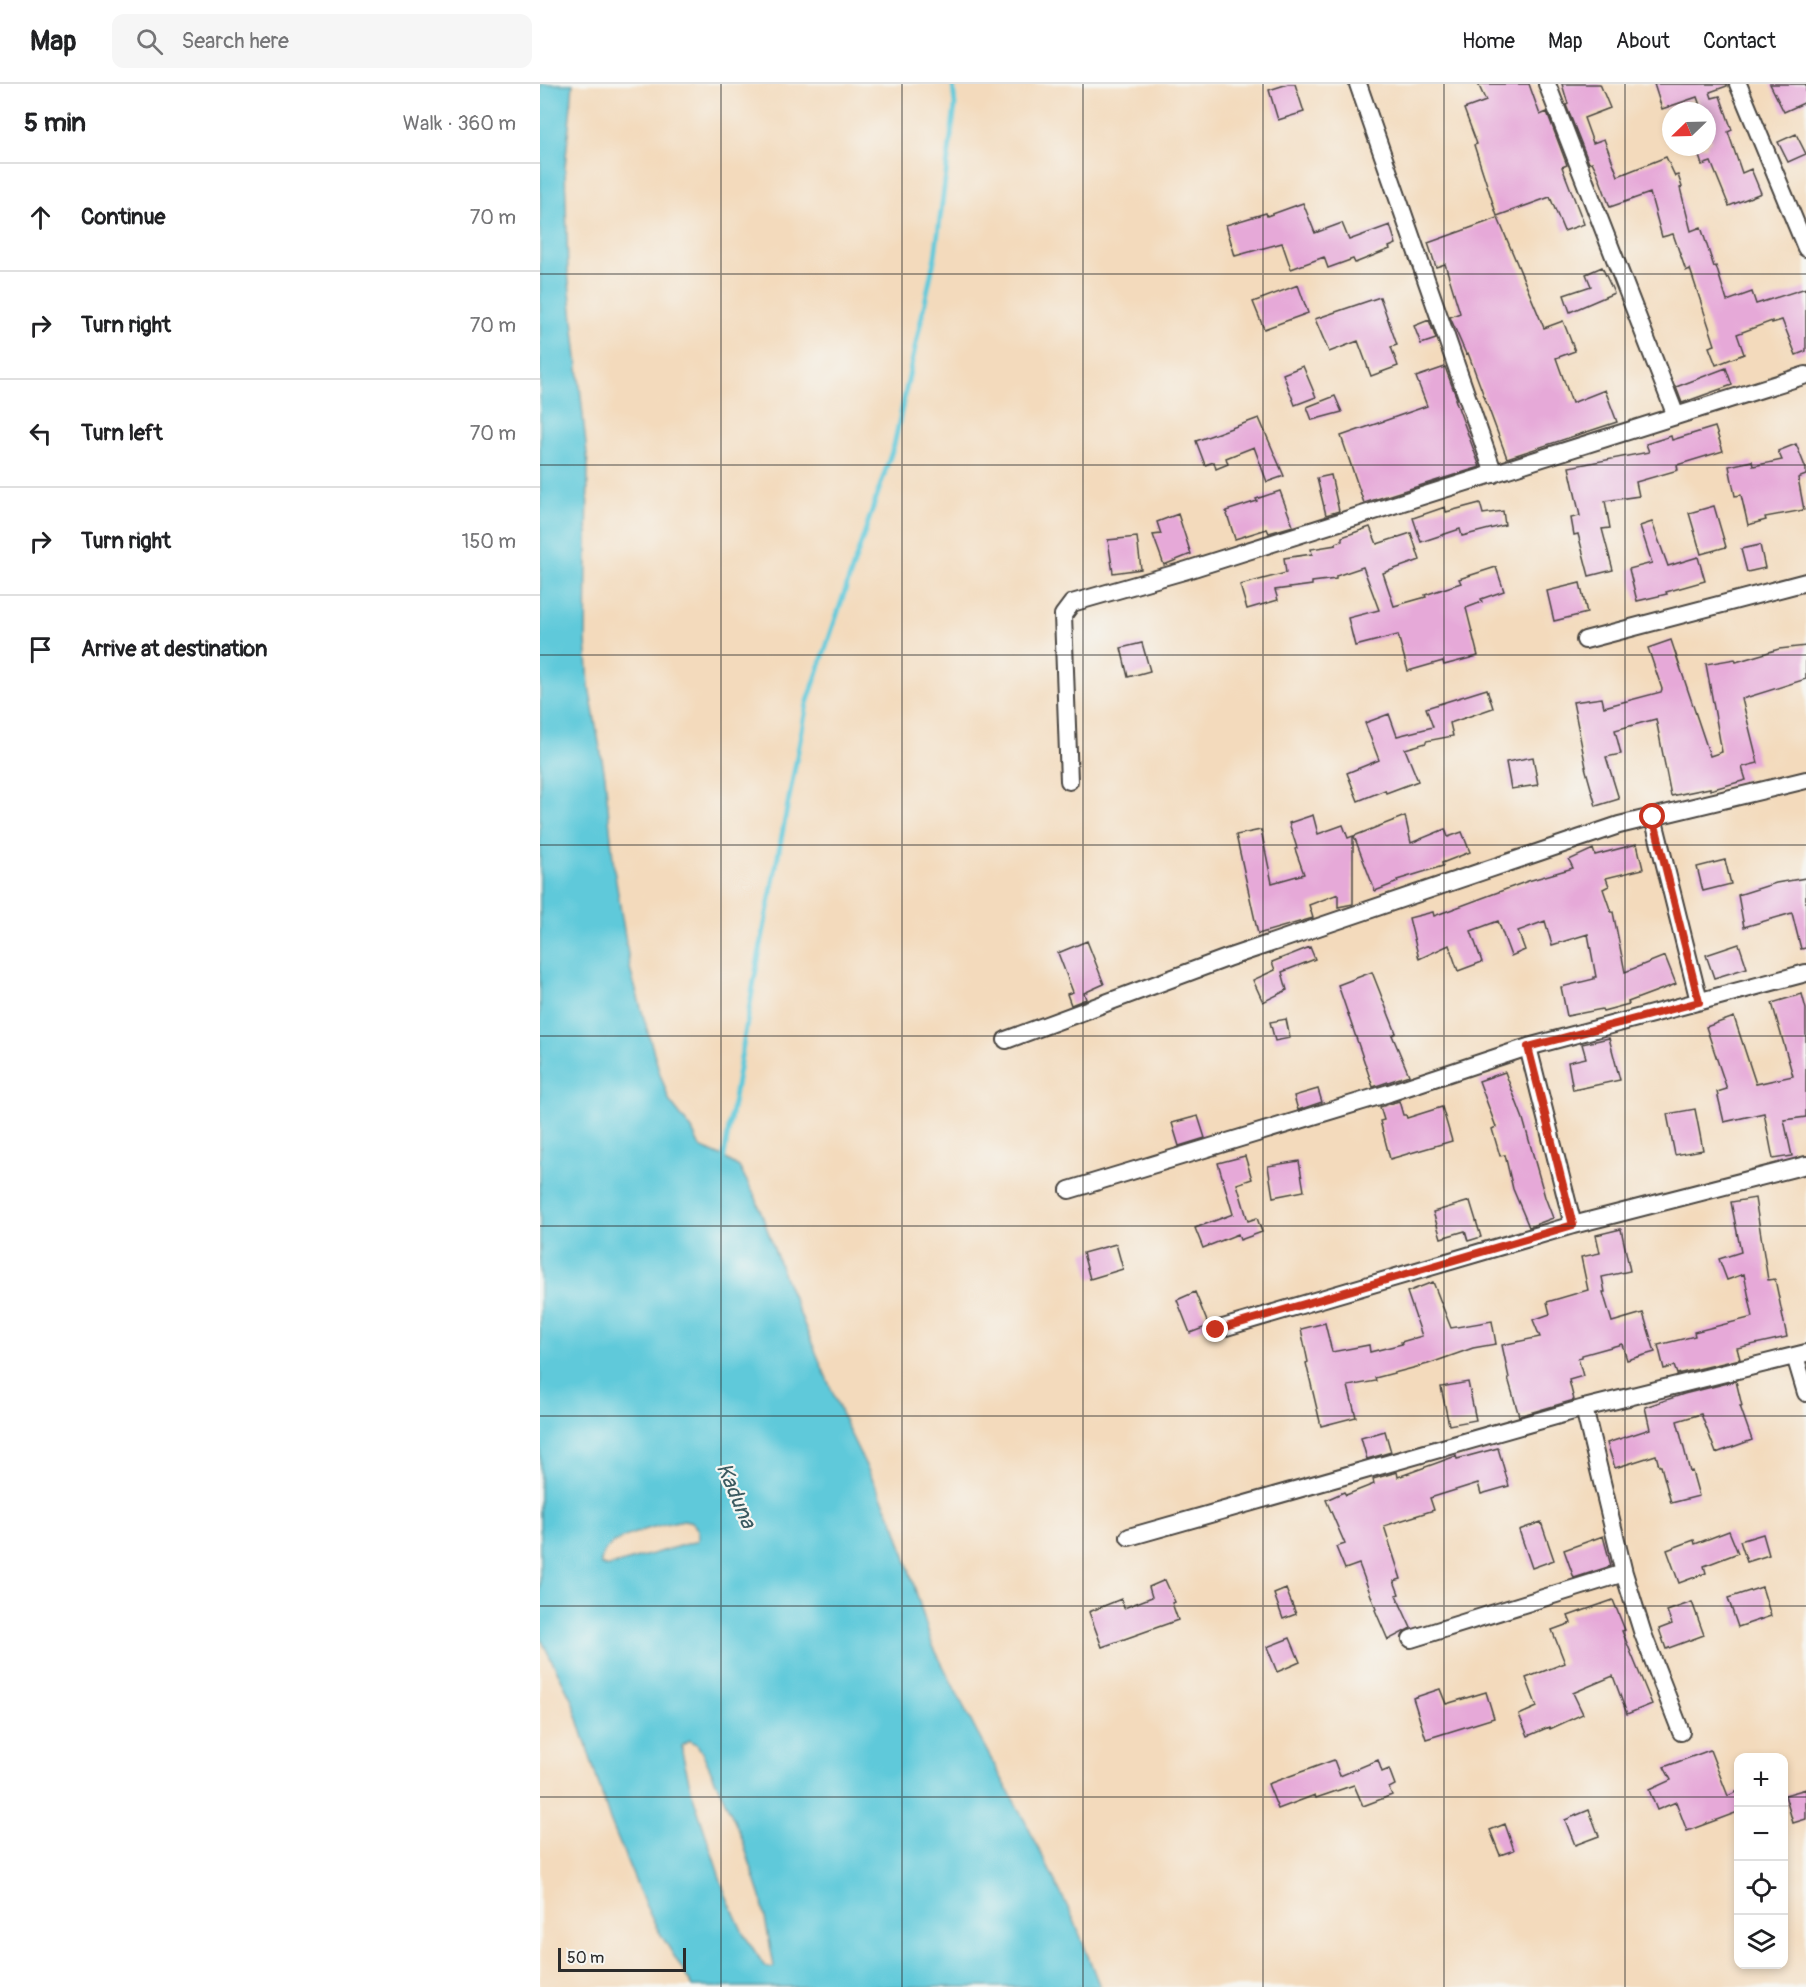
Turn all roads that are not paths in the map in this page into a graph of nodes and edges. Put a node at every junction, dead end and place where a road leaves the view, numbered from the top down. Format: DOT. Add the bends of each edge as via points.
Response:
graph roads {
  1 [pos="1358,84"];
  2 [pos="1547,84"];
  3 [pos="1738,84"];
  4 [pos="1806,248"];
  5 [pos="1806,375"];
  6 [pos="1676,416"];
  7 [pos="1494,474"];
  8 [pos="1806,582"];
  9 [pos="1585,640"];
  10 [pos="1806,780"];
  11 [pos="1069,781"];
  12 [pos="1653,817"];
  13 [pos="1806,973"];
  14 [pos="1699,1002"];
  15 [pos="1006,1040"];
  16 [pos="1528,1047"];
  17 [pos="1806,1165"];
  18 [pos="1069,1190"];
  19 [pos="1573,1225"];
  20 [pos="1216,1330"];
  21 [pos="1801,1354"];
  22 [pos="1806,1393"];
  23 [pos="1584,1408"];
  24 [pos="1129,1537"];
  25 [pos="1624,1573"];
  26 [pos="1411,1639"];
  27 [pos="1681,1732"];
  1 -- 7 [label="street"];
  2 -- 6 [label="street"];
  3 -- 4 [label="street"];
  5 -- 6 [label="street"];
  6 -- 7 [label="street"];
  7 -- 11 [label="street" via="1072,603 1063,615"];
  8 -- 9 [label="street"];
  10 -- 12 [label="street"];
  12 -- 14 [label="street"];
  12 -- 15 [label="street" via="1619,825 1238,954"];
  13 -- 14 [label="street"];
  14 -- 16 [label="street"];
  16 -- 18 [label="street"];
  16 -- 19 [label="street"];
  17 -- 19 [label="street"];
  19 -- 20 [label="street"];
  21 -- 22 [label="street"];
  21 -- 23 [label="street"];
  23 -- 24 [label="street"];
  23 -- 25 [label="street"];
  25 -- 26 [label="street"];
  25 -- 27 [label="street"];
}
